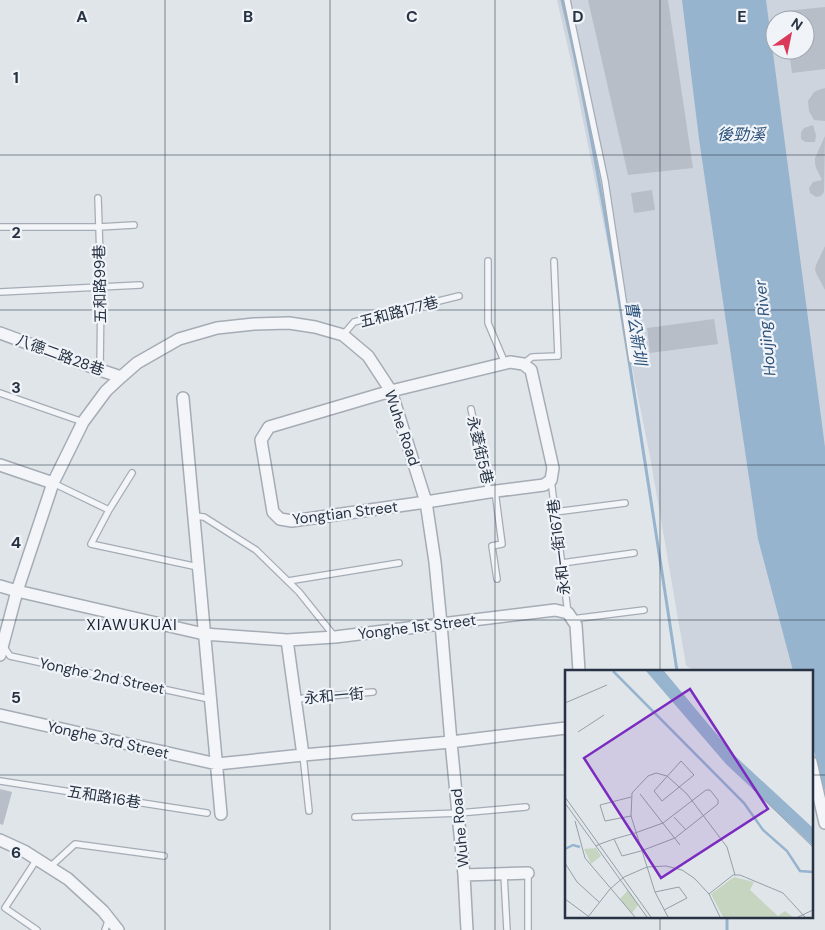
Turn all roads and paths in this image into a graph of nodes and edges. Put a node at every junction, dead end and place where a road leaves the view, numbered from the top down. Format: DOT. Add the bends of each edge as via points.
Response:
graph roads {
  1 [pos="567,0"];
  2 [pos="98,198"];
  3 [pos="134,225"];
  4 [pos="0,227"];
  5 [pos="99,227"];
  6 [pos="554,261"];
  7 [pos="488,262"];
  8 [pos="140,285"];
  9 [pos="102,287"];
  10 [pos="0,292"];
  11 [pos="459,296"];
  12 [pos="0,333"];
  13 [pos="343,335"];
  14 [pos="632,360"];
  15 [pos="505,363"];
  16 [pos="523,364"];
  17 [pos="100,370"];
  18 [pos="121,377"];
  19 [pos="391,391"];
  20 [pos="0,393"];
  21 [pos="183,398"];
  22 [pos="471,409"];
  23 [pos="83,422"];
  24 [pos="0,465"];
  25 [pos="132,473"];
  26 [pos="551,480"];
  27 [pos="53,483"];
  28 [pos="492,491"];
  29 [pos="426,502"];
  30 [pos="625,502"];
  31 [pos="109,510"];
  32 [pos="555,512"];
  33 [pos="194,516"];
  34 [pos="634,553"];
  35 [pos="399,563"];
  36 [pos="562,563"];
  37 [pos="198,566"];
  38 [pos="497,579"];
  39 [pos="288,581"];
  40 [pos="0,586"];
  41 [pos="17,591"];
  42 [pos="644,610"];
  43 [pos="570,616"];
  44 [pos="441,624"];
  45 [pos="204,634"];
  46 [pos="335,637"];
  47 [pos="287,640"];
  48 [pos="1,648"];
  49 [pos="579,670"];
  50 [pos="372,692"];
  51 [pos="209,699"];
  52 [pos="296,699"];
  53 [pos="0,716"];
  54 [pos="565,728"];
  55 [pos="451,742"];
  56 [pos="303,755"];
  57 [pos="217,764"];
  58 [pos="812,766"];
  59 [pos="0,781"];
  60 [pos="526,807"];
  61 [pos="309,811"];
  62 [pos="207,813"];
  63 [pos="459,813"];
  64 [pos="221,814"];
  65 [pos="355,817"];
  66 [pos="825,823"];
  67 [pos="0,840"];
  68 [pos="164,856"];
  69 [pos="37,859"];
  70 [pos="50,867"];
  71 [pos="528,873"];
  72 [pos="464,875"];
  73 [pos="504,875"];
  74 [pos="109,918"];
  75 [pos="37,930"];
  76 [pos="105,930"];
  77 [pos="118,930"];
  78 [pos="467,930"];
  79 [pos="507,930"];
  80 [pos="528,930"];
  1 -- 14 [label="lane" via="605,181"];
  2 -- 5 [label="lane, 五和路99巷"];
  3 -- 5 [label="lane"];
  4 -- 5 [label="lane"];
  5 -- 9 [label="lane, 五和路99巷"];
  6 -- 16 [label="lane" via="558,356 532,357"];
  7 -- 15 [label="lane" via="488,323"];
  8 -- 9 [label="lane"];
  9 -- 10 [label="lane"];
  9 -- 17 [label="lane, 五和路99巷"];
  11 -- 13 [label="lane, 五和路177巷" via="354,322"];
  12 -- 17 [label="street, 八德二路28巷"];
  13 -- 18 [label="street, Wuhe Road" via="289,323 217,328 179,339 137,363"];
  13 -- 19 [label="street, Wuhe Road" via="368,356"];
  15 -- 16 [label="street"];
  15 -- 19 [label="street"];
  16 -- 26 [label="street" via="531,370 553,468"];
  17 -- 18 [label="street, 八德二路28巷"];
  18 -- 23 [label="street, Wuhe Road"];
  19 -- 29 [label="street, Wuhe Road"];
  19 -- 29 [label="street, Yongtian Street" via="270,427 261,440 273,512 280,519 292,521"];
  20 -- 23 [label="lane"];
  21 -- 33 [label="street"];
  22 -- 28 [label="lane, 永菱街5巷"];
  23 -- 27 [label="street, Wuhe Road"];
  24 -- 27 [label="street"];
  25 -- 31 [label="lane"];
  26 -- 28 [label="street" via="544,485"];
  26 -- 32 [label="lane, 永和一街167巷"];
  27 -- 31 [label="lane"];
  27 -- 41 [label="street, Wuhe Road"];
  28 -- 29 [label="street"];
  28 -- 38 [label="lane, 永菱街5巷" via="502,544 492,546"];
  29 -- 44 [label="street, Wuhe Road"];
  30 -- 32 [label="lane"];
  31 -- 37 [label="lane" via="91,544"];
  32 -- 36 [label="lane, 永和一街167巷"];
  33 -- 37 [label="street"];
  33 -- 39 [label="lane" via="204,517 256,550"];
  34 -- 36 [label="lane"];
  35 -- 39 [label="lane"];
  36 -- 43 [label="lane, 永和一街167巷"];
  37 -- 45 [label="street"];
  39 -- 46 [label="lane"];
  40 -- 41 [label="street, Yonghe 1st Street"];
  41 -- 45 [label="street, Yonghe 1st Street"];
  41 -- 48 [label="street, Wuhe Road"];
  42 -- 43 [label="lane"];
  43 -- 44 [label="street, Yonghe 1st Street" via="555,610"];
  43 -- 49 [label="street" via="576,625"];
  44 -- 46 [label="street, Yonghe 1st Street"];
  44 -- 55 [label="street, Wuhe Road"];
  45 -- 47 [label="street, Yonghe 1st Street"];
  45 -- 51 [label="street"];
  46 -- 47 [label="street, Yonghe 1st Street"];
  47 -- 52 [label="street, 永和一街"];
  48 -- 51 [label="lane, Yonghe 2nd Street" via="10,656"];
  50 -- 52 [label="lane, 永和一街"];
  51 -- 57 [label="street"];
  52 -- 56 [label="street, 永和一街"];
  53 -- 57 [label="street, Yonghe 3rd Street"];
  54 -- 55 [label="street, Yonghe 3rd Street"];
  55 -- 56 [label="street, Yonghe 3rd Street"];
  55 -- 63 [label="street, Wuhe Road"];
  56 -- 57 [label="street, Yonghe 3rd Street"];
  56 -- 61 [label="lane"];
  57 -- 64 [label="street"];
  58 -- 66 [label="street"];
  59 -- 62 [label="lane, 五和路16巷"];
  60 -- 63 [label="lane"];
  63 -- 65 [label="lane"];
  63 -- 72 [label="street, Wuhe Road"];
  67 -- 69 [label="street"];
  68 -- 70 [label="lane" via="75,844"];
  69 -- 70 [label="street"];
  69 -- 75 [label="lane" via="5,908"];
  70 -- 74 [label="street" via="68,879"];
  71 -- 73 [label="street"];
  71 -- 80 [label="lane"];
  72 -- 73 [label="street"];
  72 -- 78 [label="street, Wuhe Road"];
  73 -- 79 [label="lane"];
  74 -- 76 [label="lane"];
  74 -- 77 [label="street"];
}
